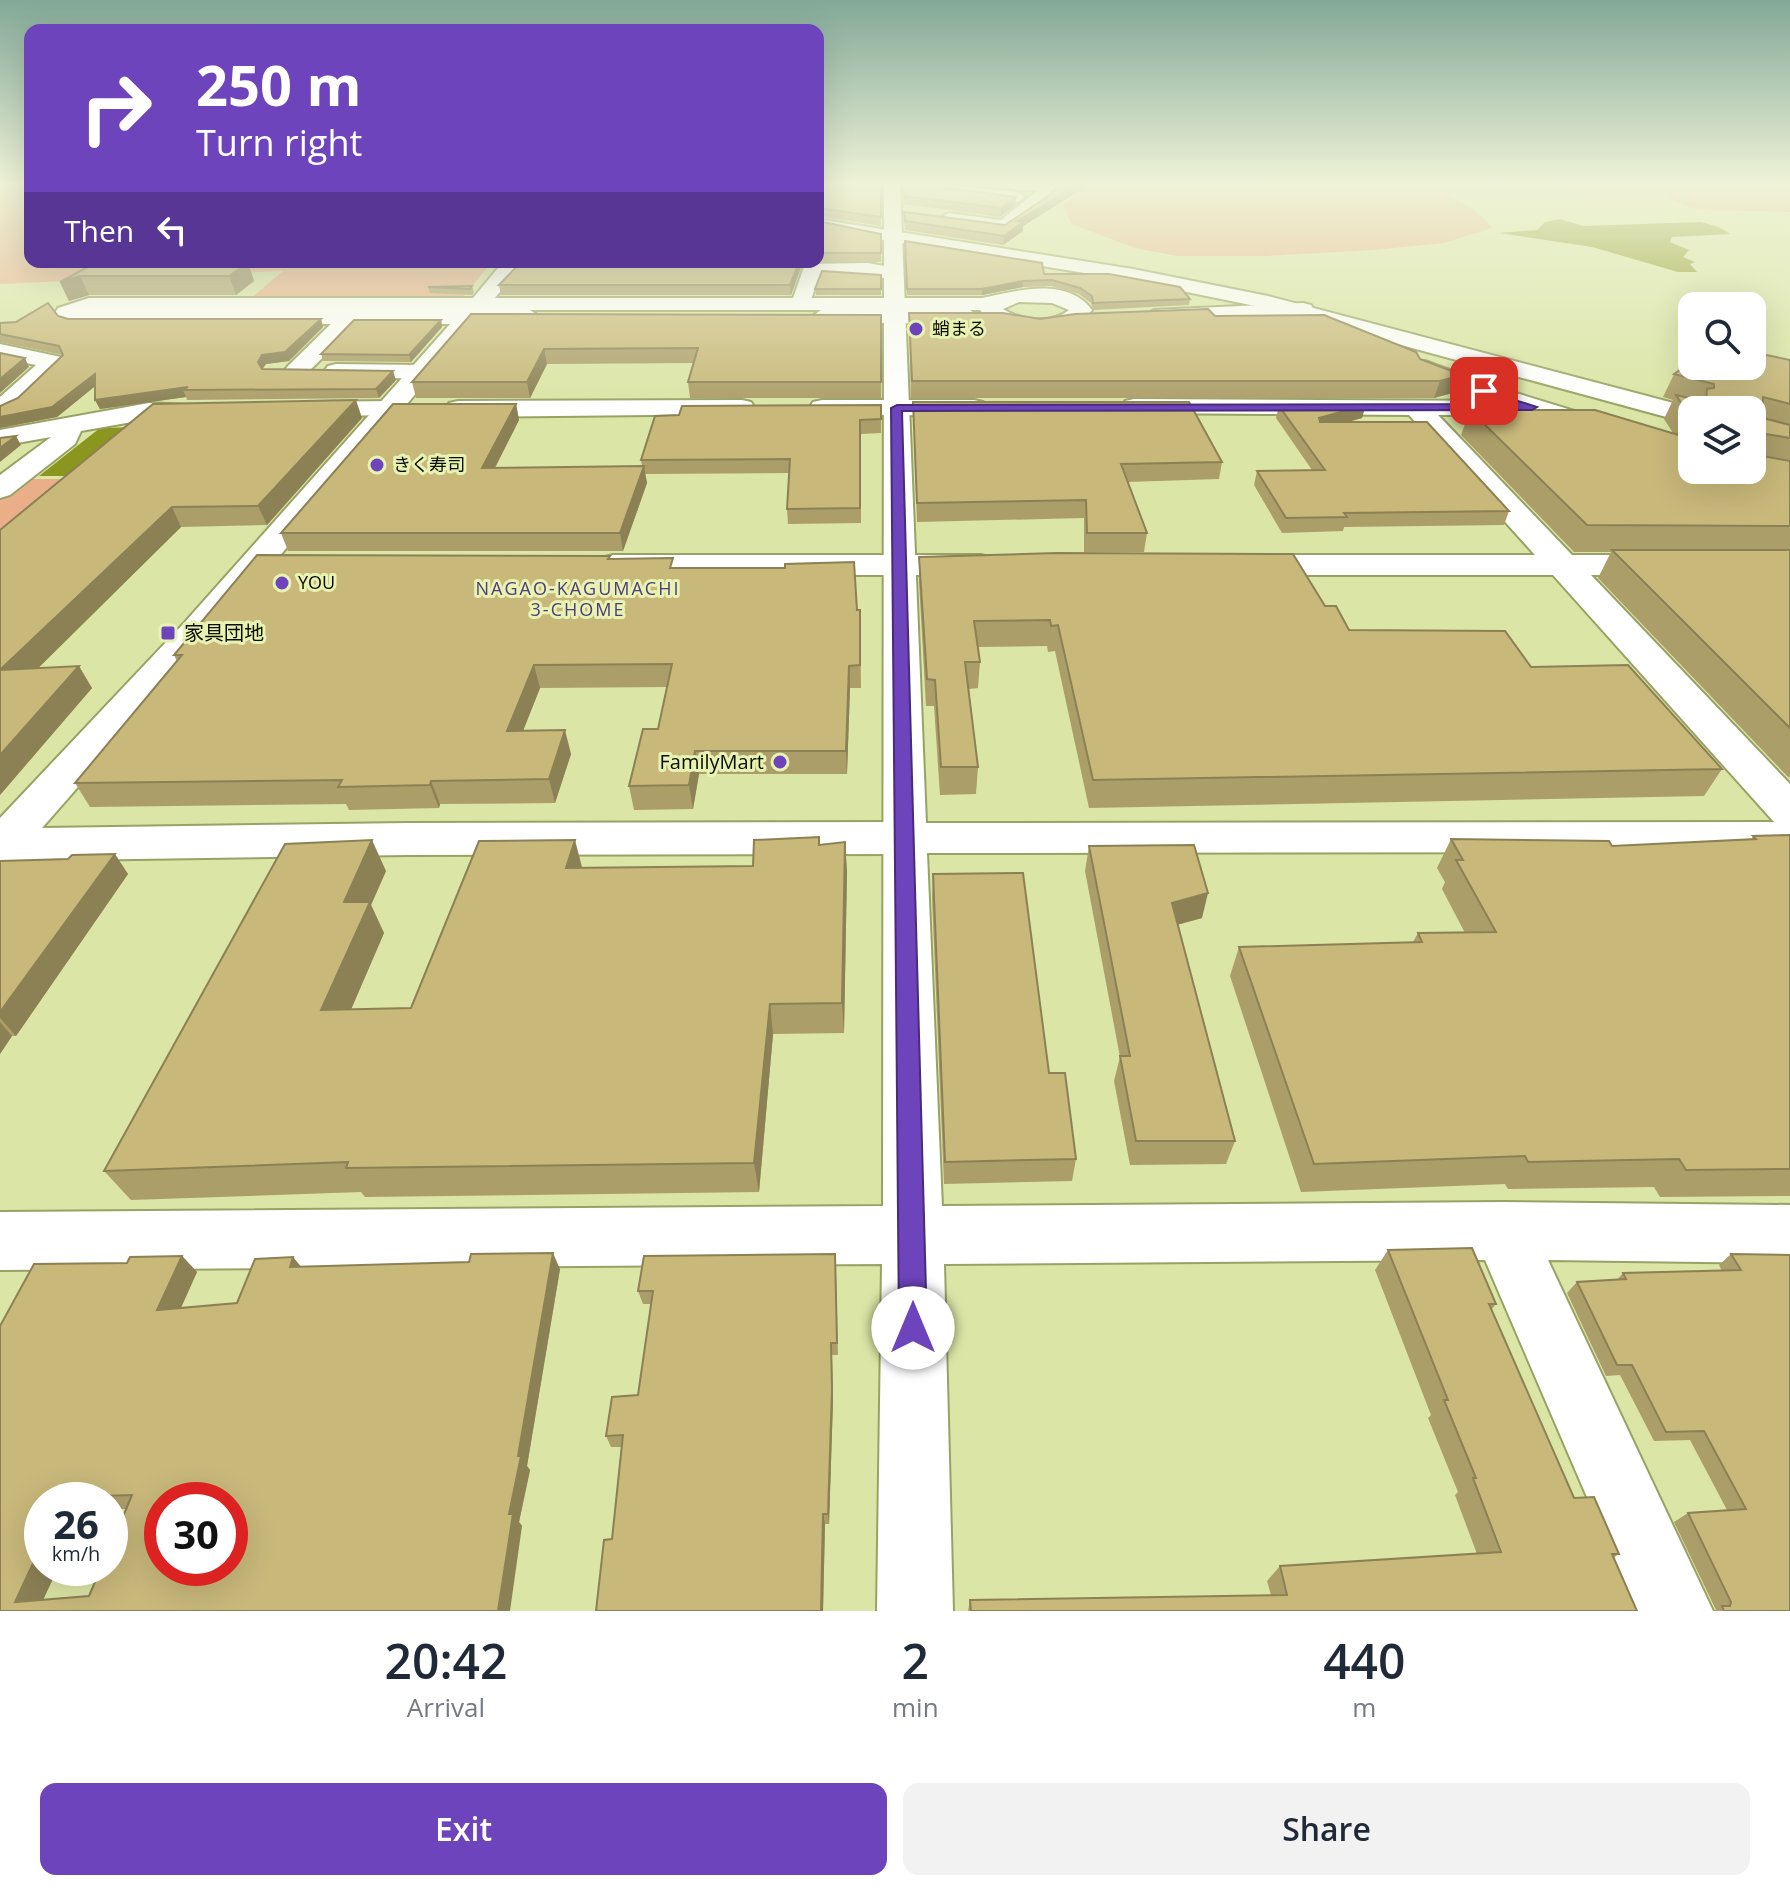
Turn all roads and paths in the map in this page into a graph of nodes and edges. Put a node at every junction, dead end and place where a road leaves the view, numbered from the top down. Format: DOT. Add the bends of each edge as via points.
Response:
graph roads {
  1 [pos="840,259"];
  2 [pos="854,259"];
  3 [pos="874,259"];
  4 [pos="896,259"];
  5 [pos="939,259"];
  6 [pos="1059,259"];
  7 [pos="509,268"];
  8 [pos="812,268"];
  9 [pos="812,268"];
  10 [pos="1268,302"];
  11 [pos="207,304"];
  12 [pos="801,304"];
  13 [pos="1099,310"];
  14 [pos="1303,310"];
  15 [pos="473,311"];
  16 [pos="758,311"];
  17 [pos="340,313"];
  18 [pos="187,317"];
  19 [pos="1368,327"];
  20 [pos="0,351"];
  21 [pos="422,372"];
  22 [pos="0,407"];
  23 [pos="1532,407"];
  24 [pos="772,408"];
  25 [pos="803,408"];
  26 [pos="897,408"];
  27 [pos="996,408"];
  28 [pos="1103,408"];
  29 [pos="417,409"];
  30 [pos="1418,409"];
  31 [pos="285,410"];
  32 [pos="225,411"];
  33 [pos="1678,412"];
  34 [pos="70,425"];
  35 [pos="0,438"];
  36 [pos="1678,452"];
  37 [pos="0,489"];
  38 [pos="301,563"];
  39 [pos="255,564"];
  40 [pos="584,565"];
  41 [pos="900,565"];
  42 [pos="1011,565"];
  43 [pos="1217,565"];
  44 [pos="1565,565"];
  45 [pos="1700,565"];
  46 [pos="1790,811"];
  47 [pos="1790,837"];
  48 [pos="905,838"];
  49 [pos="0,846"];
  50 [pos="1503,1231"];
  51 [pos="913,1234"];
  52 [pos="1790,1234"];
  53 [pos="0,1241"];
  54 [pos="915,1611"];
  55 [pos="1675,1611"];
  1 -- 16 [label="street"];
  2 -- 12 [label="street"];
  3 -- 9 [label="street" via="868,269"];
  4 -- 26 [label="street"];
  5 -- 13 [label="street" via="1001,310 1033,295 1071,311"];
  6 -- 10 [label="street"];
  7 -- 15 [label="street"];
  8 -- 12 [label="street"];
  10 -- 14 [label="street"];
  10 -- 14 [label="street" via="1136,310"];
  11 -- 17 [label="street"];
  11 -- 18 [label="street"];
  11 -- 18 [label="street" via="89,304 66,313"];
  12 -- 16 [label="street"];
  14 -- 19 [label="street"];
  15 -- 16 [label="street"];
  15 -- 17 [label="street"];
  15 -- 21 [label="street"];
  17 -- 18 [label="street"];
  17 -- 21 [label="street" via="286,371"];
  19 -- 23 [label="street" via="1369,345"];
  19 -- 33 [label="street"];
  20 -- 22 [label="street" via="53,362"];
  21 -- 29 [label="street"];
  23 -- 30 [label="street"];
  23 -- 36 [label="street"];
  24 -- 29 [label="street"];
  25 -- 26 [label="street"];
  26 -- 27 [label="street"];
  26 -- 41 [label="street"];
  28 -- 30 [label="street"];
  29 -- 31 [label="street"];
  29 -- 39 [label="street"];
  30 -- 44 [label="street"];
  32 -- 34 [label="street" via="149,411"];
  34 -- 35 [label="street"];
  34 -- 37 [label="street" via="66,438"];
  38 -- 39 [label="street"];
  39 -- 49 [label="street"];
  40 -- 41 [label="street"];
  41 -- 42 [label="street"];
  41 -- 48 [label="street"];
  43 -- 44 [label="street"];
  44 -- 45 [label="street"];
  44 -- 46 [label="street"];
  47 -- 48 [label="street"];
  48 -- 49 [label="street" via="423,838"];
  48 -- 51 [label="street"];
  50 -- 51 [label="street"];
  50 -- 52 [label="street"];
  50 -- 55 [label="street"];
  51 -- 53 [label="street"];
  51 -- 54 [label="street"];
}
